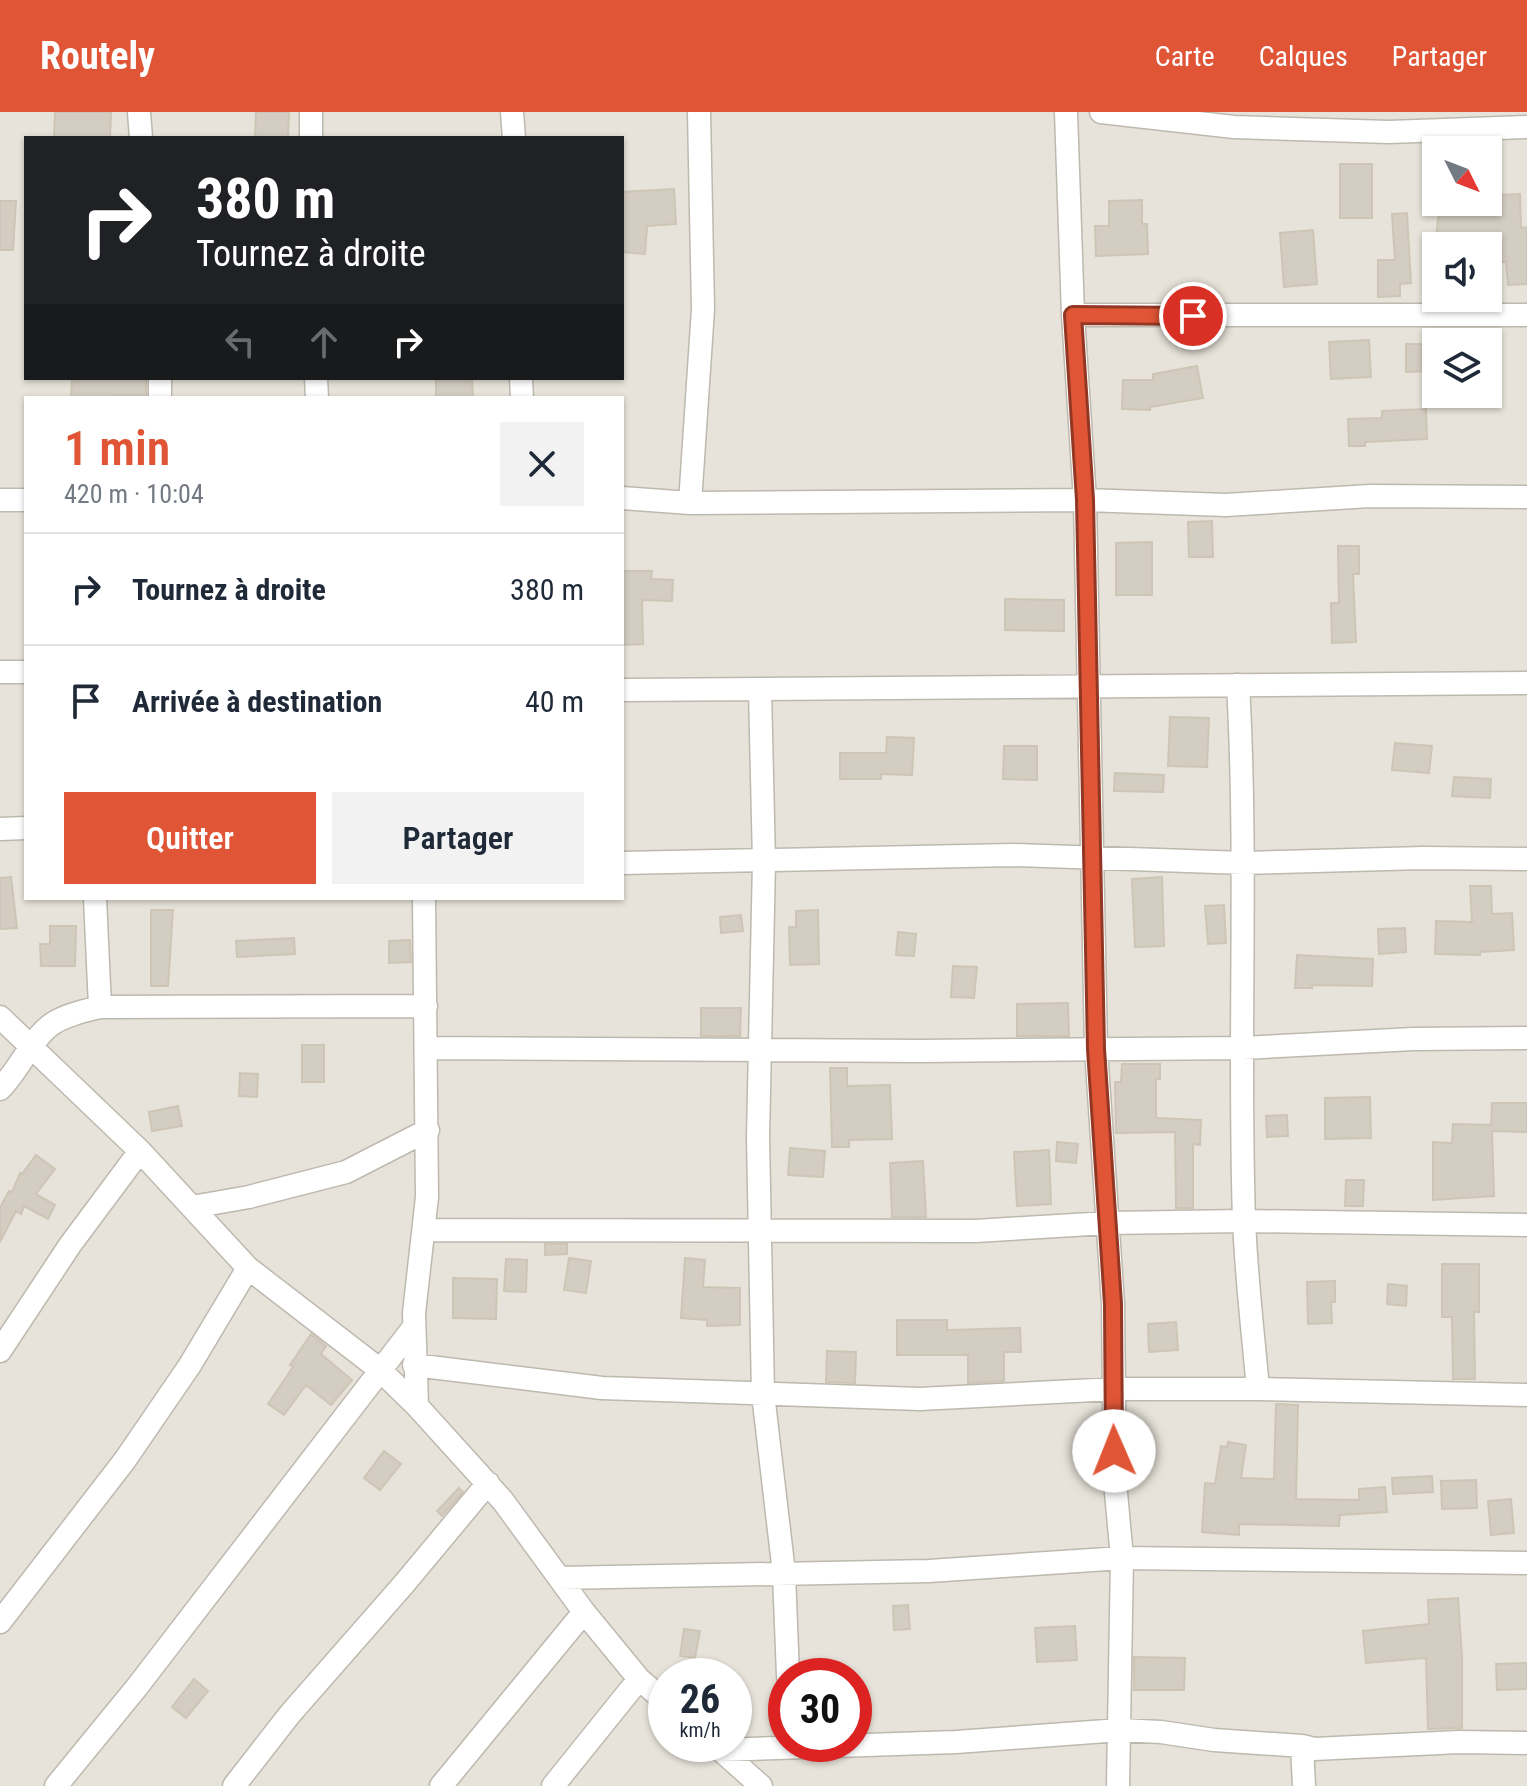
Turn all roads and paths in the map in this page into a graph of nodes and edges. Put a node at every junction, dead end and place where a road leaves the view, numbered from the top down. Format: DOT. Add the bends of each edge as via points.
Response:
graph roads {
  1 [pos="139,112"];
  2 [pos="311,112"];
  3 [pos="512,112"];
  4 [pos="699,112"];
  5 [pos="1066,112"];
  6 [pos="1101,112"];
  7 [pos="1527,127"];
  8 [pos="141,136"];
  9 [pos="311,136"];
  10 [pos="514,136"];
  11 [pos="1073,315"];
  12 [pos="1527,315"];
  13 [pos="1527,497"];
  14 [pos="624,498"];
  15 [pos="0,500"];
  16 [pos="24,500"];
  17 [pos="1085,500"];
  18 [pos="690,503"];
  19 [pos="0,672"];
  20 [pos="24,672"];
  21 [pos="1527,683"];
  22 [pos="1238,685"];
  23 [pos="1088,687"];
  24 [pos="624,690"];
  25 [pos="760,690"];
  26 [pos="24,828"];
  27 [pos="0,829"];
  28 [pos="1091,856"];
  29 [pos="1527,859"];
  30 [pos="764,862"];
  31 [pos="624,863"];
  32 [pos="1244,863"];
  33 [pos="95,900"];
  34 [pos="424,900"];
  35 [pos="426,1006"];
  36 [pos="100,1007"];
  37 [pos="0,1017"];
  38 [pos="1527,1038"];
  39 [pos="32,1045"];
  40 [pos="427,1048"];
  41 [pos="1243,1048"];
  42 [pos="758,1049"];
  43 [pos="1096,1049"];
  44 [pos="0,1089"];
  45 [pos="428,1130"];
  46 [pos="140,1151"];
  47 [pos="192,1207"];
  48 [pos="1244,1221"];
  49 [pos="1107,1223"];
  50 [pos="1527,1225"];
  51 [pos="425,1230"];
  52 [pos="760,1233"];
  53 [pos="248,1268"];
  54 [pos="413,1328"];
  55 [pos="0,1351"];
  56 [pos="414,1365"];
  57 [pos="379,1369"];
  58 [pos="1114,1389"];
  59 [pos="1258,1389"];
  60 [pos="763,1394"];
  61 [pos="1527,1395"];
  62 [pos="417,1406"];
  63 [pos="488,1483"];
  64 [pos="1122,1558"];
  65 [pos="1527,1563"];
  66 [pos="784,1573"];
  67 [pos="559,1578"];
  68 [pos="584,1612"];
  69 [pos="0,1622"];
  70 [pos="787,1658"];
  71 [pos="639,1679"];
  72 [pos="648,1687"];
  73 [pos="1120,1730"];
  74 [pos="1527,1743"];
  75 [pos="872,1744"];
  76 [pos="1302,1746"];
  77 [pos="735,1762"];
  78 [pos="56,1786"];
  79 [pos="234,1786"];
  80 [pos="441,1786"];
  81 [pos="553,1786"];
  82 [pos="761,1786"];
  83 [pos="1118,1786"];
  84 [pos="1304,1786"];
  1 -- 8 [label="street"];
  2 -- 9 [label="street"];
  3 -- 10 [label="street"];
  4 -- 18 [label="street" via="703,309"];
  5 -- 11 [label="street"];
  6 -- 7 [label="street" via="1234,127 1389,132"];
  11 -- 12 [label="street"];
  11 -- 17 [label="street"];
  13 -- 17 [label="street" via="1370,496 1226,505"];
  14 -- 18 [label="street"];
  15 -- 16 [label="street"];
  17 -- 18 [label="street"];
  17 -- 23 [label="street"];
  19 -- 20 [label="street"];
  21 -- 22 [label="street"];
  22 -- 23 [label="street"];
  22 -- 32 [label="street"];
  23 -- 25 [label="street"];
  23 -- 28 [label="street"];
  24 -- 25 [label="street"];
  25 -- 30 [label="street"];
  26 -- 27 [label="street"];
  28 -- 30 [label="street"];
  28 -- 32 [label="street"];
  28 -- 43 [label="street"];
  29 -- 32 [label="street"];
  30 -- 31 [label="street"];
  30 -- 42 [label="street"];
  32 -- 41 [label="street"];
  33 -- 36 [label="street"];
  34 -- 35 [label="street"];
  35 -- 36 [label="street"];
  35 -- 40 [label="street"];
  36 -- 39 [label="street" via="50,1025"];
  37 -- 39 [label="street"];
  38 -- 41 [label="street"];
  39 -- 44 [label="street"];
  39 -- 46 [label="street"];
  40 -- 42 [label="street"];
  40 -- 45 [label="street"];
  41 -- 43 [label="street"];
  41 -- 48 [label="street"];
  42 -- 43 [label="street"];
  42 -- 52 [label="street"];
  43 -- 49 [label="street"];
  45 -- 47 [label="street" via="346,1172"];
  45 -- 51 [label="street"];
  46 -- 47 [label="street"];
  46 -- 55 [label="street"];
  47 -- 53 [label="street"];
  48 -- 49 [label="street"];
  48 -- 50 [label="street"];
  48 -- 59 [label="street"];
  49 -- 52 [label="street" via="975,1231"];
  49 -- 58 [label="street"];
  51 -- 52 [label="street"];
  51 -- 54 [label="street"];
  52 -- 60 [label="street"];
  53 -- 57 [label="street"];
  53 -- 69 [label="street" via="125,1460"];
  54 -- 56 [label="street"];
  54 -- 57 [label="street"];
  56 -- 60 [label="street" via="602,1388"];
  56 -- 62 [label="street"];
  57 -- 62 [label="street"];
  57 -- 78 [label="street"];
  58 -- 59 [label="street"];
  58 -- 60 [label="street" via="920,1399"];
  58 -- 64 [label="street"];
  59 -- 61 [label="street"];
  60 -- 66 [label="street"];
  62 -- 63 [label="street"];
  63 -- 67 [label="street"];
  63 -- 79 [label="street"];
  64 -- 65 [label="street"];
  64 -- 66 [label="street" via="929,1571"];
  64 -- 73 [label="street"];
  66 -- 67 [label="street"];
  66 -- 70 [label="street"];
  67 -- 68 [label="street"];
  68 -- 71 [label="street"];
  68 -- 80 [label="street"];
  71 -- 72 [label="street"];
  71 -- 81 [label="street"];
  73 -- 75 [label="street"];
  73 -- 76 [label="street"];
  73 -- 83 [label="street"];
  74 -- 76 [label="street"];
  76 -- 84 [label="street"];
  77 -- 82 [label="street"];
}
